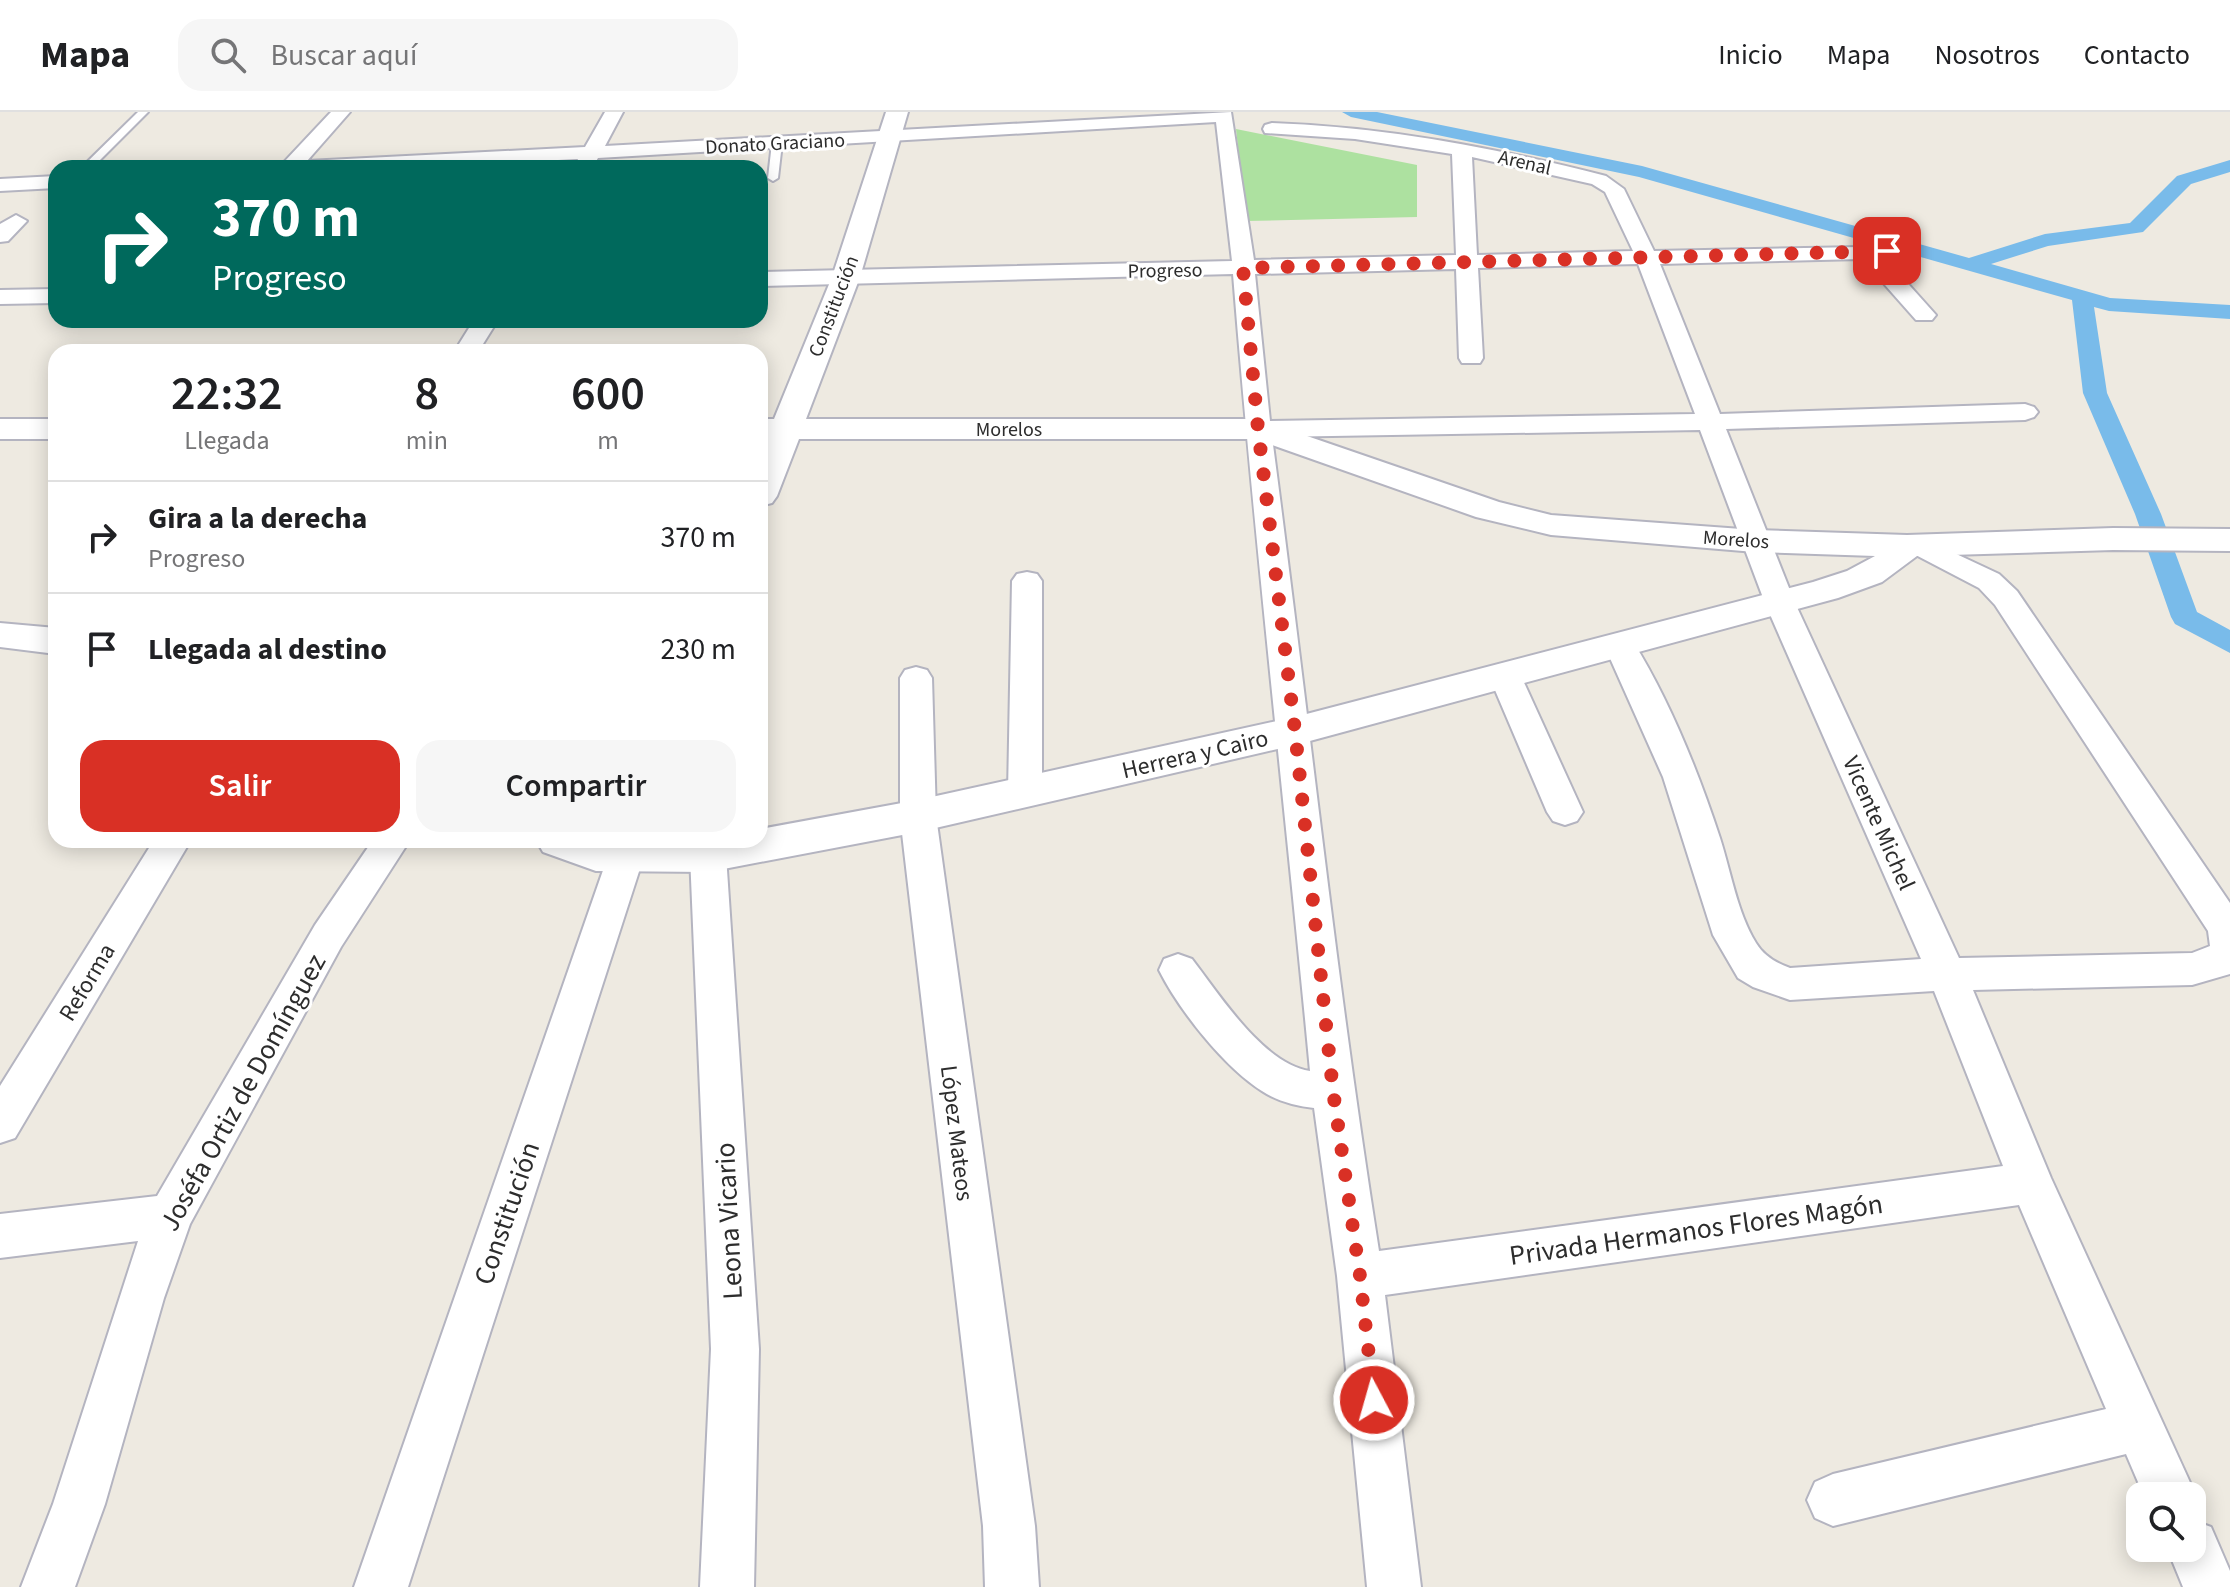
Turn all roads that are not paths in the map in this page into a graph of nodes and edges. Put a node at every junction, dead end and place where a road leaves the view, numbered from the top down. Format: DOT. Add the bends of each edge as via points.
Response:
graph roads {
  1 [pos="143,112"];
  2 [pos="341,112"];
  3 [pos="614,112"];
  4 [pos="1217,114"];
  5 [pos="893,124"];
  6 [pos="777,143"];
  7 [pos="1463,158"];
  8 [pos="94,160"];
  9 [pos="296,160"];
  10 [pos="588,160"];
  11 [pos="1572,173"];
  12 [pos="773,178"];
  13 [pos="48,182"];
  14 [pos="0,185"];
  15 [pos="1906,251"];
  16 [pos="1868,252"];
  17 [pos="1647,258"];
  18 [pos="1466,262"];
  19 [pos="1243,268"];
  20 [pos="846,277"];
  21 [pos="768,279"];
  22 [pos="48,296"];
  23 [pos="0,297"];
  24 [pos="1924,315"];
  25 [pos="1471,358"];
  26 [pos="2025,412"];
  27 [pos="1710,422"];
  28 [pos="0,429"];
  29 [pos="48,429"];
  30 [pos="772,429"];
  31 [pos="1258,429"];
  32 [pos="768,451"];
  33 [pos="2230,540"];
  34 [pos="1755,541"];
  35 [pos="1914,546"];
  36 [pos="1027,581"];
  37 [pos="1780,603"];
  38 [pos="0,635"];
  39 [pos="48,640"];
  40 [pos="1621,647"];
  41 [pos="1505,676"];
  42 [pos="916,678"];
  43 [pos="1295,731"];
  44 [pos="1025,793"];
  45 [pos="1565,812"];
  46 [pos="918,816"];
  47 [pos="768,844"];
  48 [pos="168,848"];
  49 [pos="387,848"];
  50 [pos="580,848"];
  51 [pos="629,848"];
  52 [pos="746,848"];
  53 [pos="708,855"];
  54 [pos="1178,970"];
  55 [pos="1947,974"];
  56 [pos="1333,1091"];
  57 [pos="0,1124"];
  58 [pos="2031,1183"];
  59 [pos="170,1216"];
  60 [pos="0,1236"];
  61 [pos="1360,1276"];
  62 [pos="2138,1426"];
  63 [pos="2164,1482"];
  64 [pos="1833,1500"];
  65 [pos="2199,1562"];
  66 [pos="48,1587"];
  67 [pos="381,1587"];
  68 [pos="727,1587"];
  69 [pos="1012,1587"];
  70 [pos="1394,1587"];
  71 [pos="2210,1587"];
  1 -- 8 [label="lane"];
  2 -- 9 [label="street"];
  3 -- 10 [label="street"];
  4 -- 5 [label="street, Donato Graciano"];
  4 -- 7 [label="street, Arenal" via="1296,138"];
  4 -- 19 [label="street"];
  5 -- 6 [label="street, Donato Graciano"];
  5 -- 20 [label="street, Constitución"];
  6 -- 10 [label="street, Donato Graciano"];
  6 -- 12 [label="lane"];
  7 -- 11 [label="street, Arenal"];
  7 -- 18 [label="street"];
  11 -- 17 [label="street, Vicente Michel" via="1614,189"];
  13 -- 14 [label="street"];
  15 -- 16 [label="street, Progreso"];
  16 -- 17 [label="street, Progreso"];
  16 -- 24 [label="street"];
  17 -- 18 [label="street, Progreso"];
  17 -- 27 [label="street, Vicente Michel"];
  18 -- 19 [label="street, Progreso"];
  18 -- 25 [label="street"];
  19 -- 20 [label="street, Progreso"];
  19 -- 31 [label="street"];
  20 -- 21 [label="street, Progreso"];
  20 -- 30 [label="street, Constitución"];
  22 -- 23 [label="street"];
  26 -- 27 [label="street, Morelos"];
  27 -- 31 [label="street, Morelos"];
  27 -- 34 [label="street, Vicente Michel"];
  28 -- 29 [label="street"];
  30 -- 31 [label="street, Morelos"];
  30 -- 32 [label="street, Constitución"];
  31 -- 34 [label="street, Morelos" via="1488,510 1551,525"];
  31 -- 43 [label="street"];
  33 -- 35 [label="street, Morelos"];
  34 -- 35 [label="street, Morelos"];
  34 -- 37 [label="street, Vicente Michel"];
  35 -- 37 [label="street, Herrera y Cairo" via="1861,580"];
  35 -- 55 [label="street" via="1989,581 2006,598 2226,928 2230,948 2221,961 2192,969"];
  36 -- 44 [label="street"];
  37 -- 40 [label="street, Herrera y Cairo"];
  37 -- 55 [label="street, Vicente Michel"];
  38 -- 39 [label="street"];
  40 -- 41 [label="street, Herrera y Cairo"];
  40 -- 55 [label="street" via="1657,718 1746,962 1767,977 1790,984"];
  41 -- 43 [label="street, Herrera y Cairo"];
  41 -- 45 [label="street"];
  42 -- 46 [label="street, López Mateos"];
  43 -- 44 [label="street, Herrera y Cairo"];
  43 -- 56 [label="street"];
  44 -- 46 [label="street, Herrera y Cairo"];
  46 -- 47 [label="street, Herrera y Cairo"];
  46 -- 69 [label="street, López Mateos" via="1009,1526"];
  48 -- 57 [label="street, Reforma"];
  49 -- 59 [label="street, Joséfa Ortiz de Domínguez" via="328,936"];
  50 -- 51 [label="street, Herrera y Cairo" via="596,854"];
  51 -- 53 [label="street, Herrera y Cairo"];
  51 -- 67 [label="street, Constitución"];
  52 -- 53 [label="street, Herrera y Cairo"];
  53 -- 68 [label="street, Leona Vicario" via="735,1349"];
  54 -- 56 [label="street" via="1223,1027 1278,1080 1305,1090"];
  55 -- 58 [label="street, Vicente Michel"];
  56 -- 61 [label="street"];
  58 -- 61 [label="street, Privada Hermanos Flores Magón"];
  58 -- 62 [label="street, Vicente Michel"];
  59 -- 60 [label="street"];
  59 -- 66 [label="street, Joséfa Ortiz de Domínguez"];
  61 -- 70 [label="street"];
  62 -- 63 [label="street, Vicente Michel"];
  62 -- 64 [label="street"];
  65 -- 71 [label="street"];
}
